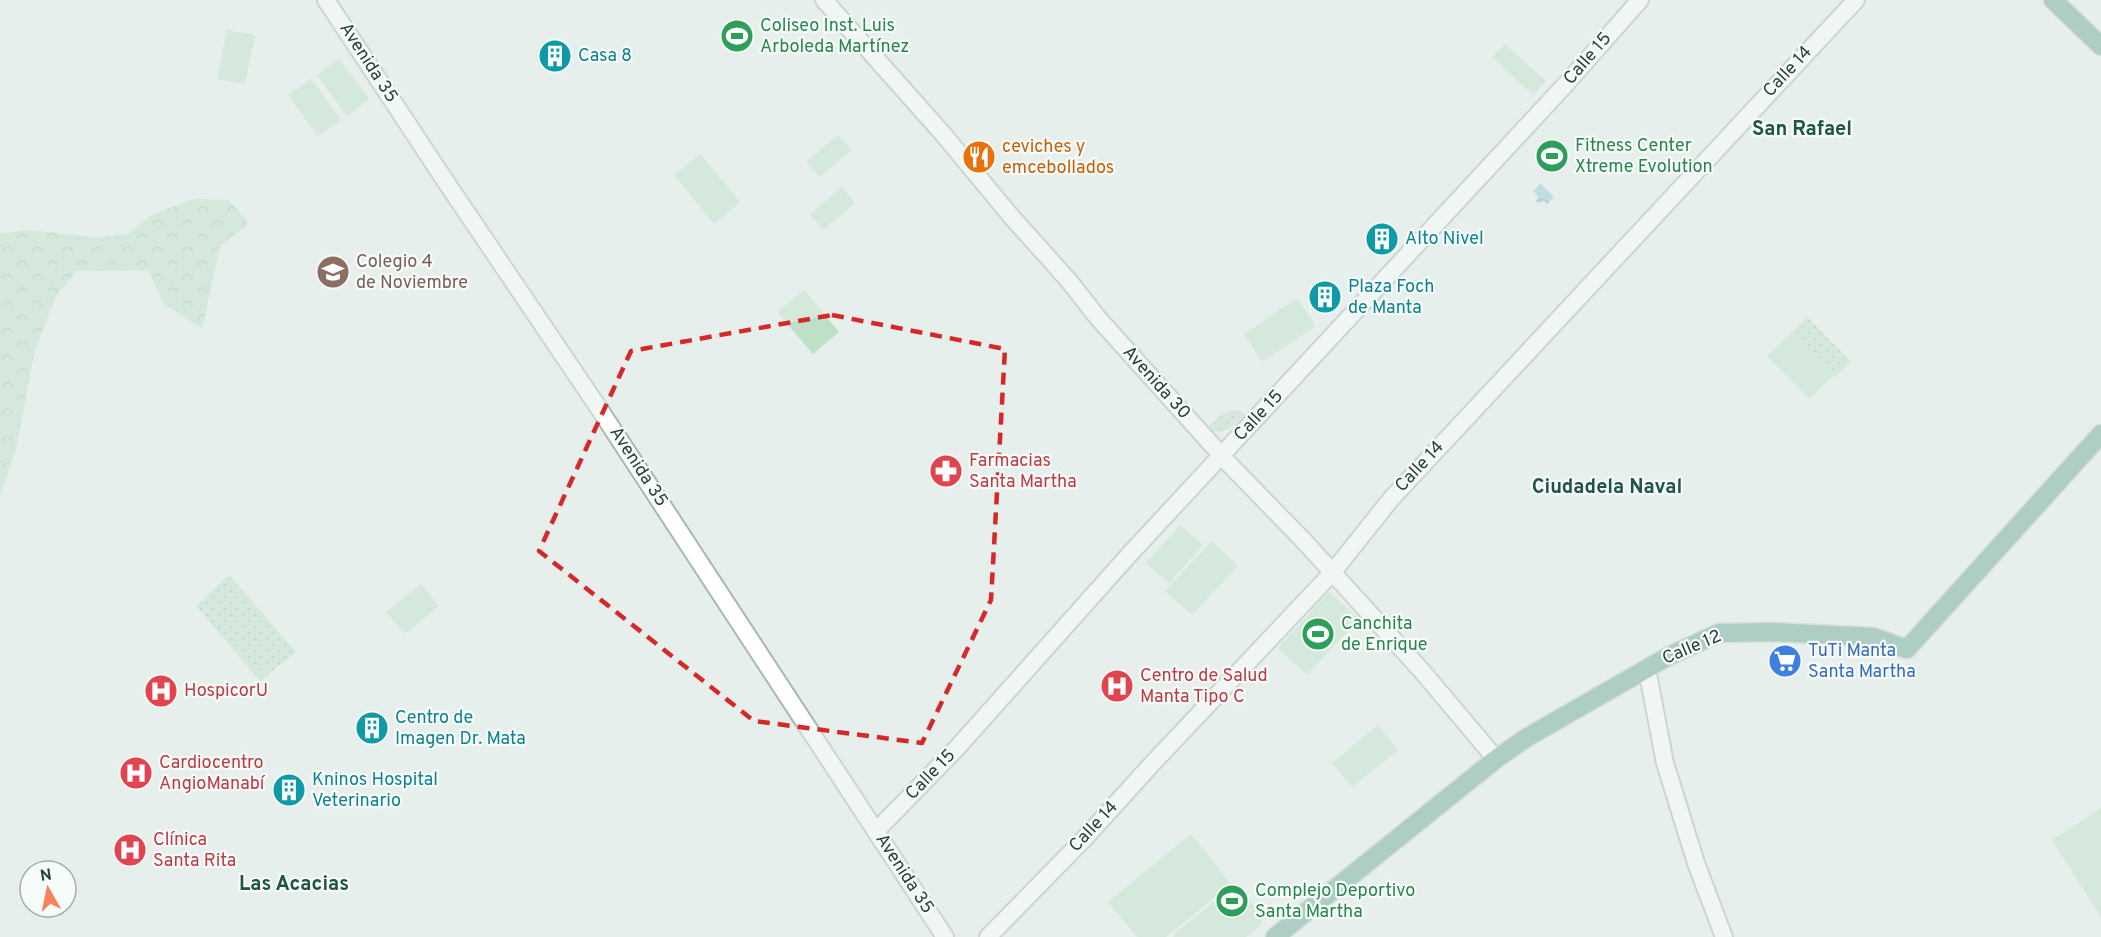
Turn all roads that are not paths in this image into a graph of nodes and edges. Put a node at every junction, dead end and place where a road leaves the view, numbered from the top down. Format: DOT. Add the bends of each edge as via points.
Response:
graph roads {
  1 [pos="326,0"];
  2 [pos="824,0"];
  3 [pos="1640,0"];
  4 [pos="1856,0"];
  5 [pos="2053,0"];
  6 [pos="2101,46"];
  7 [pos="2101,434"];
  8 [pos="1222,456"];
  9 [pos="1332,573"];
  10 [pos="1647,669"];
  11 [pos="1496,759"];
  12 [pos="876,831"];
  13 [pos="945,937"];
  14 [pos="988,937"];
  15 [pos="1275,937"];
  16 [pos="1724,937"];
  1 -- 12 [label="street, Avenida 35"];
  2 -- 8 [label="street, Avenida 30"];
  3 -- 8 [label="street, Calle 15"];
  4 -- 9 [label="street, Calle 14" via="1391,499"];
  5 -- 6 [label="main road"];
  7 -- 10 [label="main road, Calle 12" via="1907,649 1873,637 1719,633"];
  8 -- 9 [label="street, Avenida 30"];
  8 -- 12 [label="street, Calle 15" via="957,749"];
  9 -- 11 [label="street, Avenida 30"];
  9 -- 14 [label="street, Calle 14"];
  10 -- 11 [label="main road, Calle 12"];
  10 -- 16 [label="street" via="1665,763"];
  11 -- 15 [label="main road, Calle 12"];
  12 -- 13 [label="street, Avenida 35"];
}
